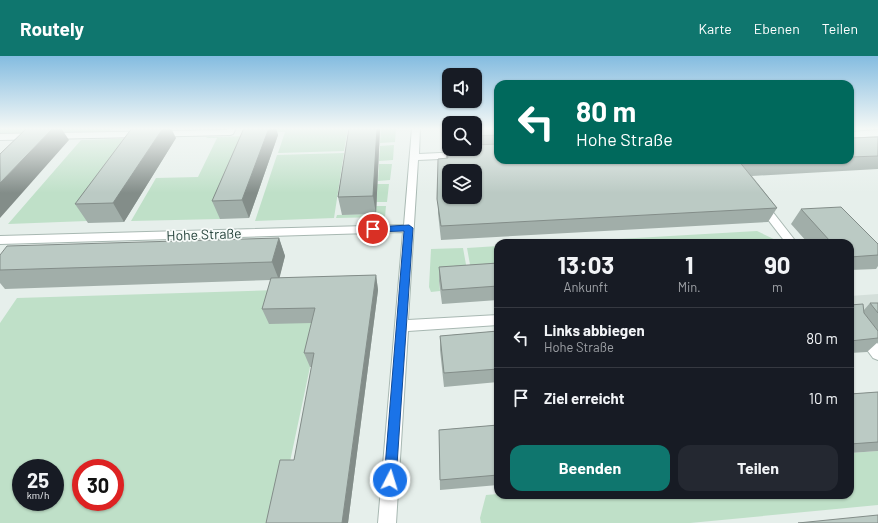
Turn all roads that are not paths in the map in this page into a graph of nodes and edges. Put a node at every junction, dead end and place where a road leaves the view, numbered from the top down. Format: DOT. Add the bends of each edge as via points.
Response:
graph roads {
  1 [pos="415,150"];
  2 [pos="442,155"];
  3 [pos="415,157"];
  4 [pos="755,196"];
  5 [pos="409,228"];
  6 [pos="789,239"];
  7 [pos="0,240"];
  8 [pos="494,320"];
  9 [pos="854,323"];
  10 [pos="401,326"];
  11 [pos="878,354"];
  12 [pos="387,523"];
  1 -- 3 [label="street"];
  2 -- 3 [label="street"];
  3 -- 5 [label="street"];
  4 -- 6 [label="street"];
  5 -- 7 [label="street, Hohe Straße"];
  5 -- 10 [label="street"];
  8 -- 10 [label="street"];
  9 -- 11 [label="street"];
  10 -- 12 [label="street"];
}
